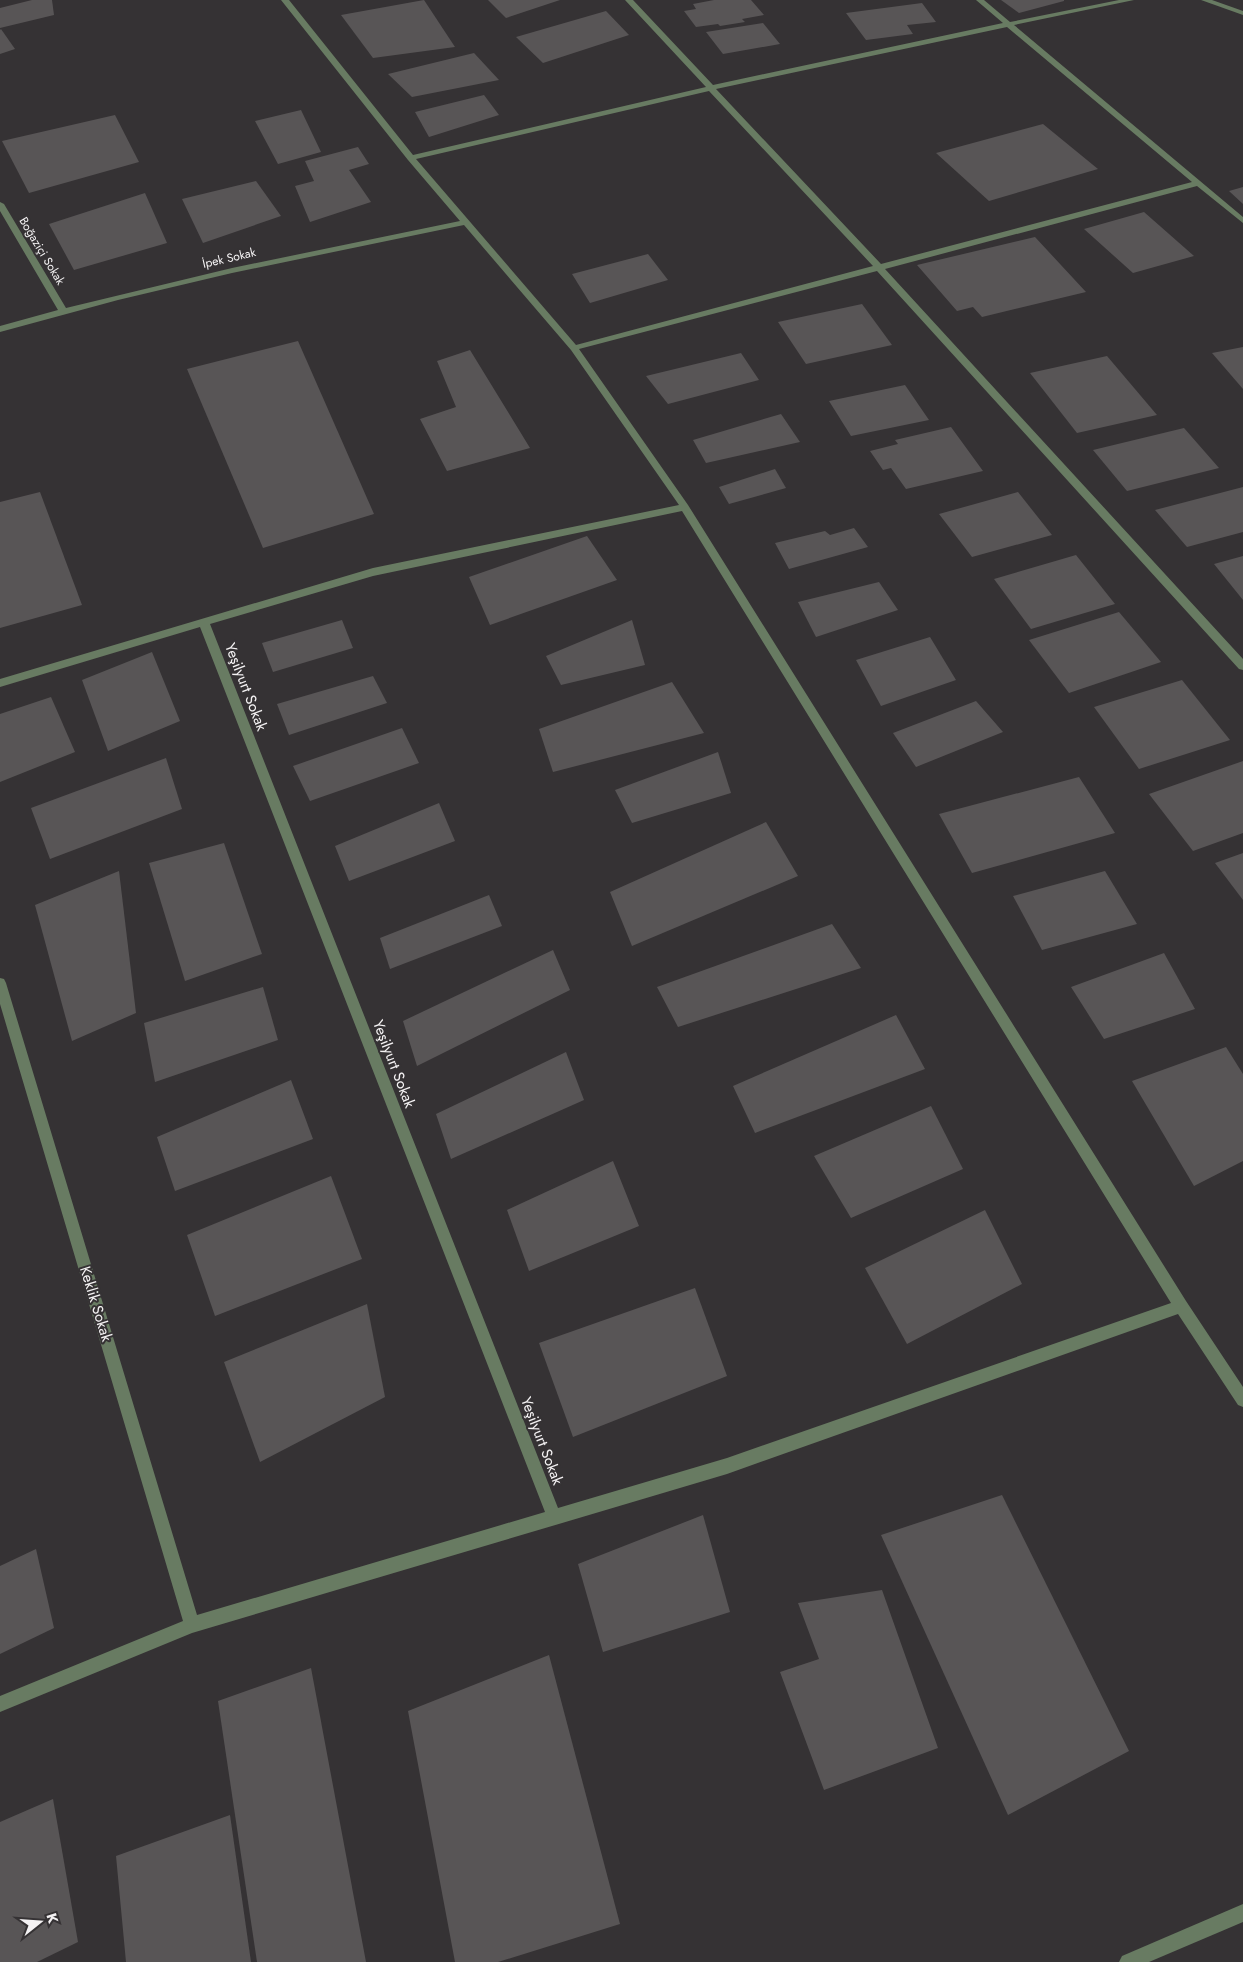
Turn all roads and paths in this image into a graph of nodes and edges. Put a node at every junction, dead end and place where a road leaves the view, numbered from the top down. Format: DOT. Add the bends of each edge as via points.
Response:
graph roads {
  1 [pos="285,0"];
  2 [pos="629,0"];
  3 [pos="980,0"];
  4 [pos="1130,0"];
  5 [pos="1205,0"];
  6 [pos="1243,13"];
  7 [pos="1011,25"];
  8 [pos="711,88"];
  9 [pos="411,158"];
  10 [pos="1199,183"];
  11 [pos="0,204"];
  12 [pos="1243,221"];
  13 [pos="466,222"];
  14 [pos="878,266"];
  15 [pos="63,311"];
  16 [pos="0,329"];
  17 [pos="574,348"];
  18 [pos="685,507"];
  19 [pos="204,622"];
  20 [pos="1243,666"];
  21 [pos="0,683"];
  22 [pos="0,983"];
  23 [pos="1181,1306"];
  24 [pos="1243,1400"];
  25 [pos="554,1517"];
  26 [pos="192,1625"];
  27 [pos="0,1704"];
  28 [pos="1243,1913"];
  29 [pos="1128,1962"];
  1 -- 9 [label="street"];
  2 -- 8 [label="street"];
  3 -- 7 [label="street"];
  4 -- 7 [label="street"];
  5 -- 6 [label="street"];
  7 -- 8 [label="street"];
  7 -- 10 [label="street"];
  8 -- 9 [label="street"];
  8 -- 14 [label="street"];
  9 -- 13 [label="street"];
  10 -- 12 [label="street"];
  10 -- 14 [label="street"];
  11 -- 15 [label="street, Boğaziçi Sokak"];
  13 -- 15 [label="street, İpek Sokak" via="330,248"];
  13 -- 17 [label="street"];
  14 -- 17 [label="street"];
  14 -- 20 [label="street"];
  15 -- 16 [label="street, İpek Sokak"];
  17 -- 18 [label="street"];
  18 -- 19 [label="street" via="373,572"];
  18 -- 23 [label="street"];
  19 -- 21 [label="street"];
  19 -- 25 [label="street, Yeşilyurt Sokak"];
  22 -- 26 [label="street, Keklik Sokak"];
  23 -- 24 [label="street"];
  23 -- 25 [label="street" via="727,1466"];
  25 -- 26 [label="street"];
  26 -- 27 [label="street"];
  28 -- 29 [label="street"];
}
